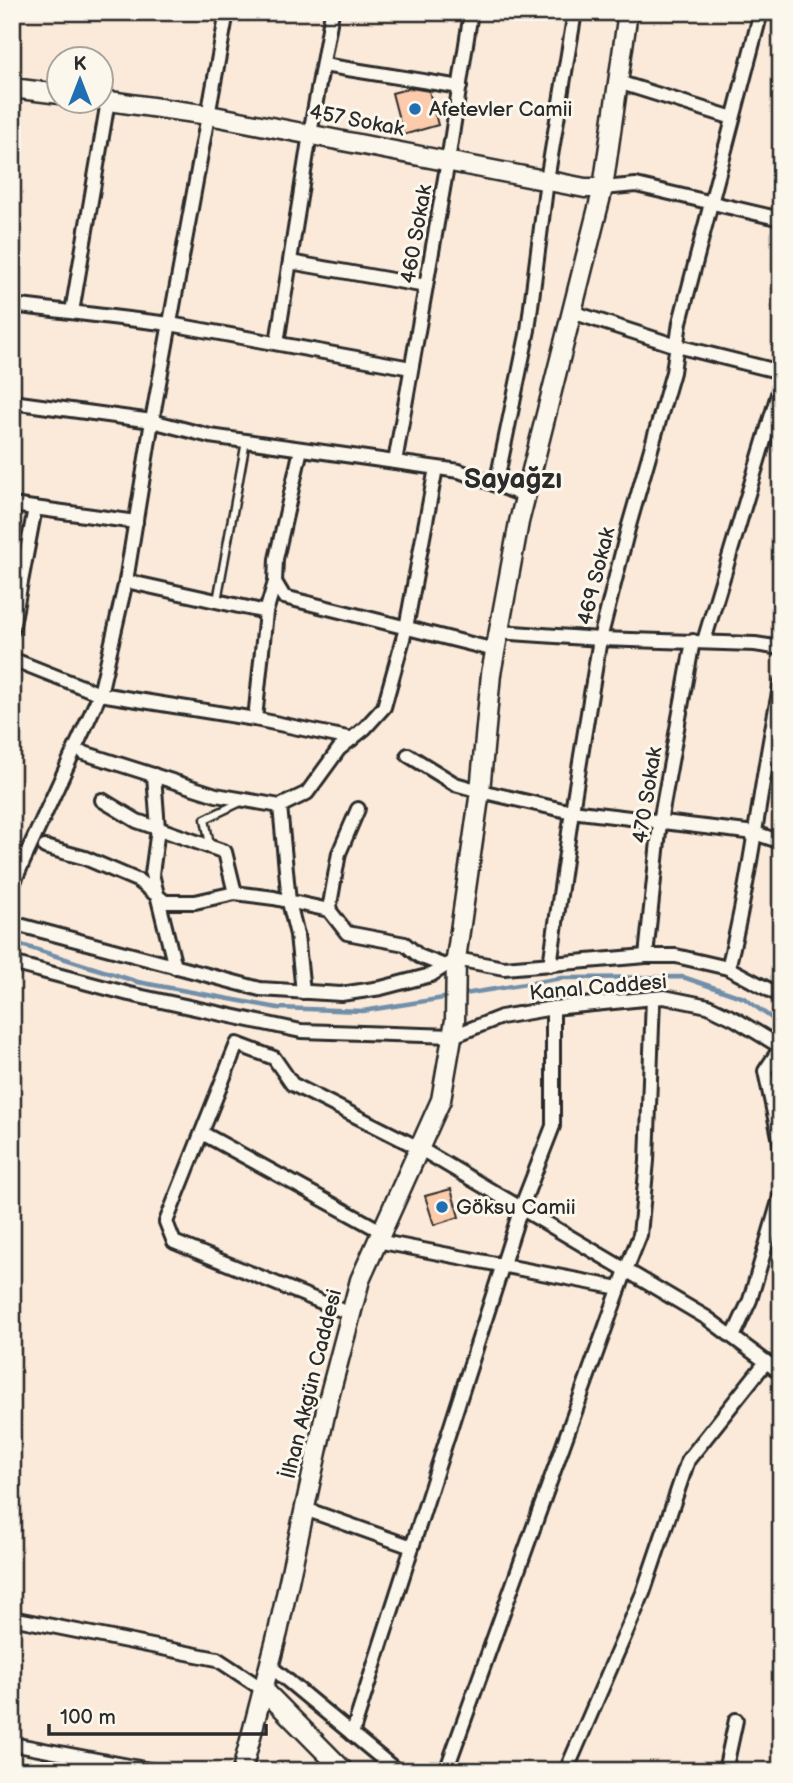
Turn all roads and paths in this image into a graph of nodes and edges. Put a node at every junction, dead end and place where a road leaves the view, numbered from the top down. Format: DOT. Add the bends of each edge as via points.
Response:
graph roads {
  1 [pos="227,12"];
  2 [pos="332,12"];
  3 [pos="471,12"];
  4 [pos="575,12"];
  5 [pos="628,12"];
  6 [pos="761,12"];
  7 [pos="323,65"];
  8 [pos="618,82"];
  9 [pos="460,87"];
  10 [pos="12,88"];
  11 [pos="46,92"];
  12 [pos="116,102"];
  13 [pos="209,115"];
  14 [pos="103,116"];
  15 [pos="733,118"];
  16 [pos="310,134"];
  17 [pos="449,161"];
  18 [pos="547,180"];
  19 [pos="603,188"];
  20 [pos="711,204"];
  21 [pos="781,219"];
  22 [pos="290,262"];
  23 [pos="426,286"];
  24 [pos="12,305"];
  25 [pos="72,312"];
  26 [pos="572,312"];
  27 [pos="170,324"];
  28 [pos="277,343"];
  29 [pos="677,346"];
  30 [pos="411,368"];
  31 [pos="781,372"];
  32 [pos="781,384"];
  33 [pos="12,402"];
  34 [pos="152,421"];
  35 [pos="246,441"];
  36 [pos="301,449"];
  37 [pos="395,462"];
  38 [pos="436,468"];
  39 [pos="496,485"];
  40 [pos="526,496"];
  41 [pos="12,505"];
  42 [pos="35,508"];
  43 [pos="136,522"];
  44 [pos="127,581"];
  45 [pos="275,582"];
  46 [pos="218,601"];
  47 [pos="267,612"];
  48 [pos="407,628"];
  49 [pos="12,630"];
  50 [pos="600,639"];
  51 [pos="497,641"];
  52 [pos="699,641"];
  53 [pos="781,648"];
  54 [pos="12,659"];
  55 [pos="781,683"];
  56 [pos="100,694"];
  57 [pos="255,719"];
  58 [pos="352,739"];
  59 [pos="84,752"];
  60 [pos="408,755"];
  61 [pos="155,775"];
  62 [pos="480,792"];
  63 [pos="102,800"];
  64 [pos="246,800"];
  65 [pos="280,806"];
  66 [pos="358,809"];
  67 [pos="572,811"];
  68 [pos="660,822"];
  69 [pos="158,828"];
  70 [pos="755,833"];
  71 [pos="781,842"];
  72 [pos="45,847"];
  73 [pos="210,847"];
  74 [pos="12,886"];
  75 [pos="235,893"];
  76 [pos="157,896"];
  77 [pos="289,902"];
  78 [pos="329,910"];
  79 [pos="12,923"];
  80 [pos="646,957"];
  81 [pos="12,963"];
  82 [pos="550,965"];
  83 [pos="452,966"];
  84 [pos="175,967"];
  85 [pos="728,968"];
  86 [pos="303,992"];
  87 [pos="781,996"];
  88 [pos="653,998"];
  89 [pos="553,1008"];
  90 [pos="454,1028"];
  91 [pos="781,1047"];
  92 [pos="202,1133"];
  93 [pos="781,1146"];
  94 [pos="419,1148"];
  95 [pos="781,1194"];
  96 [pos="521,1208"];
  97 [pos="777,1218"];
  98 [pos="379,1236"];
  99 [pos="502,1265"];
  100 [pos="626,1270"];
  101 [pos="619,1288"];
  102 [pos="351,1314"];
  103 [pos="733,1337"];
  104 [pos="766,1362"];
  105 [pos="781,1373"];
  106 [pos="305,1509"];
  107 [pos="412,1547"];
  108 [pos="12,1618"];
  109 [pos="270,1666"];
  110 [pos="264,1690"];
  111 [pos="736,1720"];
  112 [pos="352,1734"];
  113 [pos="12,1744"];
  114 [pos="155,1771"];
  115 [pos="242,1771"];
  116 [pos="344,1771"];
  117 [pos="397,1771"];
  118 [pos="446,1771"];
  119 [pos="566,1771"];
  120 [pos="725,1771"];
  1 -- 13 [label="street"];
  2 -- 7 [label="street"];
  3 -- 9 [label="street, 460 Sokak"];
  4 -- 18 [label="street"];
  5 -- 8 [label="main road, İlhan Akgün Caddesi"];
  6 -- 15 [label="street, 469 Sokak"];
  7 -- 9 [label="street"];
  7 -- 16 [label="street"];
  8 -- 15 [label="street"];
  8 -- 19 [label="main road, İlhan Akgün Caddesi"];
  9 -- 17 [label="street, 460 Sokak"];
  10 -- 11 [label="main road"];
  12 -- 13 [label="main road, 457 Sokak"];
  13 -- 16 [label="main road, 457 Sokak"];
  13 -- 27 [label="street"];
  14 -- 25 [label="street"];
  15 -- 20 [label="street, 469 Sokak"];
  16 -- 17 [label="main road, 457 Sokak"];
  16 -- 22 [label="street"];
  17 -- 18 [label="main road, 457 Sokak"];
  17 -- 23 [label="street, 460 Sokak"];
  18 -- 19 [label="main road, 457 Sokak"];
  18 -- 39 [label="street" via="528,330"];
  19 -- 20 [label="street" via="636,185"];
  19 -- 26 [label="main road, İlhan Akgün Caddesi"];
  20 -- 21 [label="street"];
  20 -- 29 [label="street, 469 Sokak"];
  22 -- 23 [label="street"];
  22 -- 28 [label="street"];
  23 -- 30 [label="street, 460 Sokak"];
  24 -- 25 [label="street"];
  25 -- 27 [label="street"];
  26 -- 29 [label="street"];
  26 -- 40 [label="main road, İlhan Akgün Caddesi"];
  27 -- 28 [label="street"];
  27 -- 34 [label="street"];
  28 -- 30 [label="street"];
  29 -- 31 [label="street"];
  29 -- 50 [label="street, 469 Sokak"];
  30 -- 37 [label="street, 460 Sokak"];
  32 -- 52 [label="street, 470 Sokak"];
  33 -- 34 [label="street"];
  34 -- 35 [label="street"];
  34 -- 43 [label="street"];
  35 -- 36 [label="street"];
  35 -- 46 [label="lane"];
  36 -- 37 [label="street"];
  36 -- 45 [label="street"];
  37 -- 38 [label="street"];
  38 -- 39 [label="street"];
  38 -- 48 [label="street"];
  39 -- 40 [label="street"];
  40 -- 51 [label="main road, İlhan Akgün Caddesi"];
  41 -- 42 [label="street"];
  42 -- 43 [label="street"];
  42 -- 49 [label="street"];
  43 -- 44 [label="street"];
  44 -- 46 [label="street"];
  44 -- 56 [label="street"];
  45 -- 47 [label="street"];
  45 -- 48 [label="street" via="284,597"];
  46 -- 47 [label="street"];
  47 -- 57 [label="street"];
  48 -- 51 [label="street"];
  48 -- 58 [label="street" via="384,707"];
  50 -- 51 [label="street"];
  50 -- 52 [label="street"];
  50 -- 67 [label="street, 469 Sokak"];
  51 -- 62 [label="main road, İlhan Akgün Caddesi"];
  52 -- 53 [label="street"];
  52 -- 68 [label="street, 470 Sokak"];
  54 -- 56 [label="street"];
  55 -- 70 [label="street"];
  56 -- 57 [label="street"];
  56 -- 74 [label="street"];
  57 -- 58 [label="street"];
  58 -- 65 [label="street" via="339,749 307,793"];
  59 -- 61 [label="street"];
  60 -- 62 [label="street"];
  61 -- 64 [label="street"];
  61 -- 69 [label="street"];
  62 -- 67 [label="street"];
  62 -- 83 [label="main road, İlhan Akgün Caddesi"];
  63 -- 69 [label="street"];
  64 -- 65 [label="street"];
  64 -- 73 [label="lane" via="205,819"];
  65 -- 77 [label="street"];
  66 -- 78 [label="street" via="339,853"];
  67 -- 68 [label="street"];
  67 -- 82 [label="street, 469 Sokak"];
  68 -- 70 [label="street"];
  68 -- 80 [label="street, 470 Sokak"];
  69 -- 73 [label="street"];
  69 -- 76 [label="street" via="152,874"];
  70 -- 71 [label="street"];
  70 -- 85 [label="street"];
  72 -- 76 [label="street" via="139,881"];
  73 -- 75 [label="street" via="225,852"];
  75 -- 76 [label="street" via="195,902 165,902"];
  75 -- 77 [label="street"];
  76 -- 84 [label="street"];
  77 -- 78 [label="street"];
  77 -- 86 [label="street"];
  78 -- 83 [label="street" via="347,933 405,944 419,956"];
  79 -- 84 [label="street"];
  80 -- 82 [label="street"];
  80 -- 85 [label="street" via="676,957"];
  81 -- 90 [label="street" via="129,995 302,1031"];
  82 -- 83 [label="street"];
  83 -- 86 [label="street" via="381,988 341,994"];
  83 -- 90 [label="main road, İlhan Akgün Caddesi"];
  84 -- 86 [label="street" via="260,989"];
  85 -- 87 [label="street"];
  88 -- 89 [label="street, Kanal Caddesi"];
  88 -- 91 [label="street, Kanal Caddesi" via="708,1006"];
  88 -- 100 [label="street" via="640,1235"];
  89 -- 90 [label="street, Kanal Caddesi"];
  89 -- 96 [label="street" via="553,1126"];
  90 -- 94 [label="main road, İlhan Akgün Caddesi" via="441,1100"];
  91 -- 93 [label="street" via="765,1071"];
  92 -- 94 [label="street" via="237,1044 274,1058 292,1084"];
  92 -- 98 [label="street"];
  92 -- 102 [label="street" via="166,1222 174,1242"];
  94 -- 96 [label="street"];
  94 -- 98 [label="main road, İlhan Akgün Caddesi"];
  95 -- 97 [label="street"];
  96 -- 99 [label="street"];
  96 -- 100 [label="street"];
  97 -- 103 [label="street"];
  98 -- 99 [label="street"];
  98 -- 102 [label="main road, İlhan Akgün Caddesi"];
  99 -- 101 [label="street"];
  99 -- 107 [label="street"];
  100 -- 101 [label="street"];
  100 -- 103 [label="street"];
  101 -- 118 [label="street"];
  102 -- 106 [label="main road, İlhan Akgün Caddesi"];
  103 -- 104 [label="street"];
  104 -- 105 [label="street"];
  104 -- 119 [label="street" via="688,1460 643,1593"];
  106 -- 107 [label="street"];
  106 -- 109 [label="main road, İlhan Akgün Caddesi"];
  107 -- 112 [label="street"];
  108 -- 110 [label="street" via="217,1659"];
  109 -- 110 [label="main road, İlhan Akgün Caddesi"];
  109 -- 112 [label="street"];
  110 -- 115 [label="main road, İlhan Akgün Caddesi"];
  110 -- 116 [label="main road"];
  111 -- 120 [label="street"];
  112 -- 117 [label="street"];
  113 -- 114 [label="street"];
}
